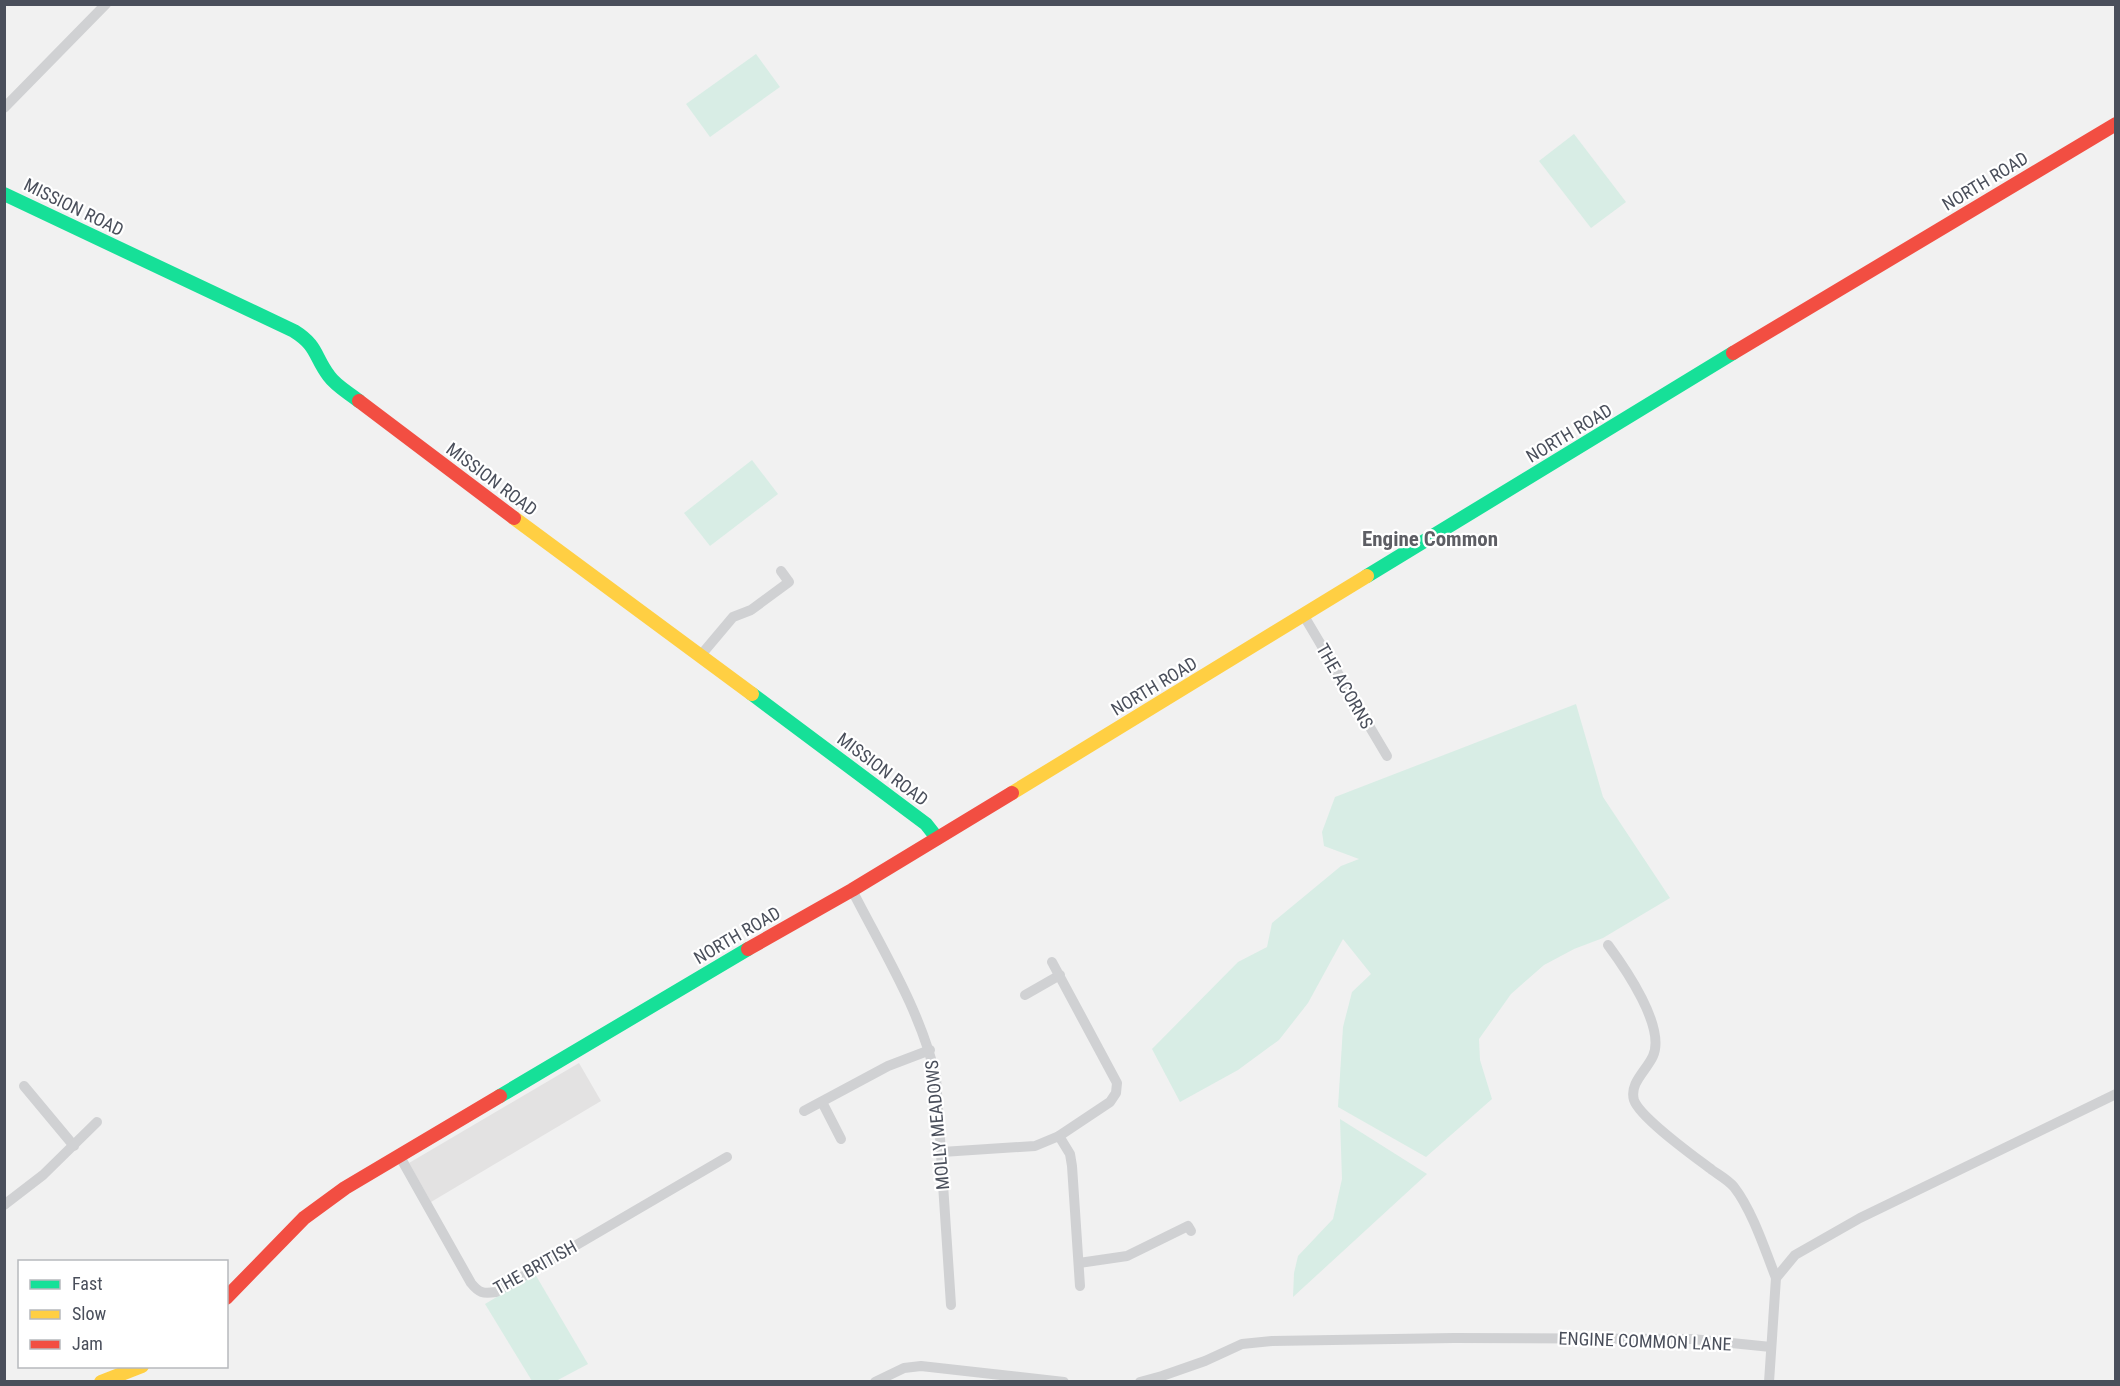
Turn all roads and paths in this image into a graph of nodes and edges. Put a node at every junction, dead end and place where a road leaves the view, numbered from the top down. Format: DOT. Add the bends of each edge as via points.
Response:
graph roads {
  1 [pos="106,4"];
  2 [pos="4,108"];
  3 [pos="2115,124"];
  4 [pos="4,194"];
  5 [pos="781,571"];
  6 [pos="1304,616"];
  7 [pos="701,655"];
  8 [pos="1387,756"];
  9 [pos="937,838"];
  10 [pos="852,890"];
  11 [pos="1608,945"];
  12 [pos="1052,962"];
  13 [pos="1060,975"];
  14 [pos="1025,995"];
  15 [pos="930,1050"];
  16 [pos="24,1086"];
  17 [pos="2115,1094"];
  18 [pos="822,1102"];
  19 [pos="804,1110"];
  20 [pos="97,1122"];
  21 [pos="1059,1136"];
  22 [pos="841,1139"];
  23 [pos="74,1146"];
  24 [pos="942,1152"];
  25 [pos="399,1155"];
  26 [pos="727,1157"];
  27 [pos="4,1205"];
  28 [pos="1191,1231"];
  29 [pos="1079,1263"];
  30 [pos="1776,1278"];
  31 [pos="1080,1286"];
  32 [pos="228,1296"];
  33 [pos="951,1305"];
  34 [pos="1771,1347"];
  35 [pos="137,1368"];
  36 [pos="101,1382"];
  37 [pos="875,1382"];
  38 [pos="1064,1382"];
  39 [pos="1140,1382"];
  40 [pos="1769,1382"];
  1 -- 2 [label="street"];
  3 -- 6 [label="street, NORTH ROAD"];
  4 -- 7 [label="street, MISSION ROAD" via="295,330 313,346 334,382"];
  5 -- 7 [label="street" via="789,582 751,610 733,617"];
  6 -- 8 [label="street, THE ACORNS"];
  6 -- 9 [label="street, NORTH ROAD"];
  7 -- 9 [label="street, MISSION ROAD" via="926,824"];
  9 -- 10 [label="street, NORTH ROAD"];
  10 -- 15 [label="street, MOLLY MEADOWS"];
  10 -- 25 [label="street, NORTH ROAD"];
  11 -- 30 [label="street" via="1638,993 1656,1042 1654,1055 1634,1086 1634,1099 1640,1110 1733,1186 1757,1229"];
  12 -- 13 [label="street"];
  13 -- 14 [label="street"];
  13 -- 21 [label="street" via="1117,1083 1110,1102"];
  15 -- 18 [label="street" via="888,1066"];
  15 -- 24 [label="street, MOLLY MEADOWS"];
  16 -- 23 [label="street"];
  17 -- 30 [label="street" via="1860,1218 1795,1255"];
  18 -- 19 [label="street"];
  18 -- 22 [label="street"];
  20 -- 23 [label="street"];
  21 -- 24 [label="street" via="1035,1146"];
  21 -- 29 [label="street" via="1072,1166"];
  23 -- 27 [label="street"];
  24 -- 33 [label="street, MOLLY MEADOWS"];
  25 -- 26 [label="street, THE BRITISH" via="471,1283 478,1292 486,1294 496,1292"];
  25 -- 32 [label="street, NORTH ROAD" via="304,1218"];
  28 -- 29 [label="street" via="1188,1226 1127,1256"];
  29 -- 31 [label="street"];
  30 -- 34 [label="street"];
  34 -- 39 [label="street, ENGINE COMMON LANE" via="1692,1339 1272,1341 1242,1344 1205,1361"];
  34 -- 40 [label="street"];
  35 -- 36 [label="street"];
  37 -- 38 [label="street" via="904,1368 921,1366"];
}
